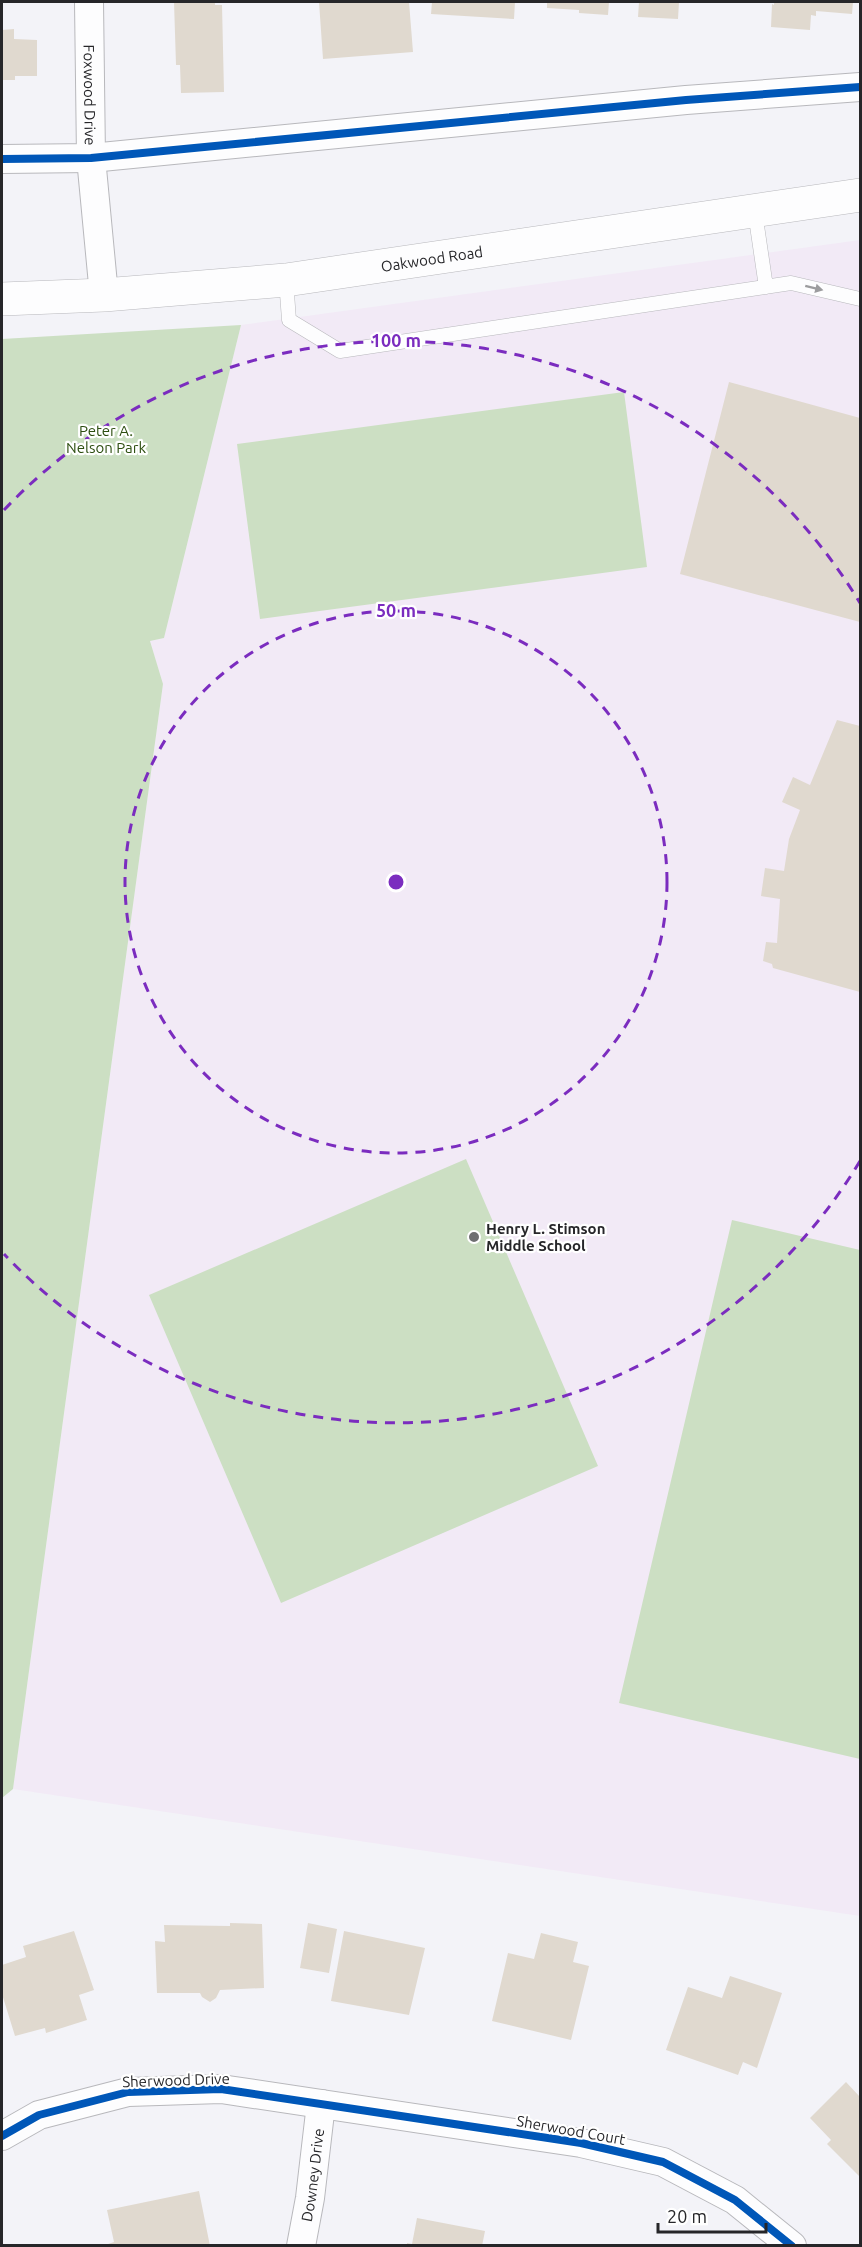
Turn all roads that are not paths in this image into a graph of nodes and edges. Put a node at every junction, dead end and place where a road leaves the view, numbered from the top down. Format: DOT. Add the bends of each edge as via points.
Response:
graph roads {
  1 [pos="89,2"];
  2 [pos="861,87"];
  3 [pos="91,158"];
  4 [pos="2,159"];
  5 [pos="861,195"];
  6 [pos="755,212"];
  7 [pos="286,280"];
  8 [pos="766,287"];
  9 [pos="104,295"];
  10 [pos="2,299"];
  11 [pos="861,299"];
  12 [pos="321,2104"];
  13 [pos="2,2136"];
  14 [pos="301,2246"];
  15 [pos="792,2246"];
  1 -- 3 [label="street, Foxwood Drive"];
  2 -- 3 [label="street" via="686,99"];
  3 -- 4 [label="street"];
  3 -- 9 [label="street, Foxwood Drive"];
  5 -- 6 [label="main road, Oakwood Road"];
  6 -- 7 [label="main road, Oakwood Road"];
  6 -- 8 [label="lane"];
  7 -- 8 [label="lane" via="289,320 340,351"];
  7 -- 9 [label="main road, Oakwood Road"];
  8 -- 11 [label="lane, one-way" via="791,283"];
  9 -- 10 [label="main road, Oakwood Road"];
  12 -- 13 [label="street, Sherwood Drive" via="222,2089 128,2092 39,2115"];
  12 -- 14 [label="street, Downey Drive"];
  12 -- 15 [label="street, Sherwood Court" via="581,2143 663,2162 735,2200"];
}
